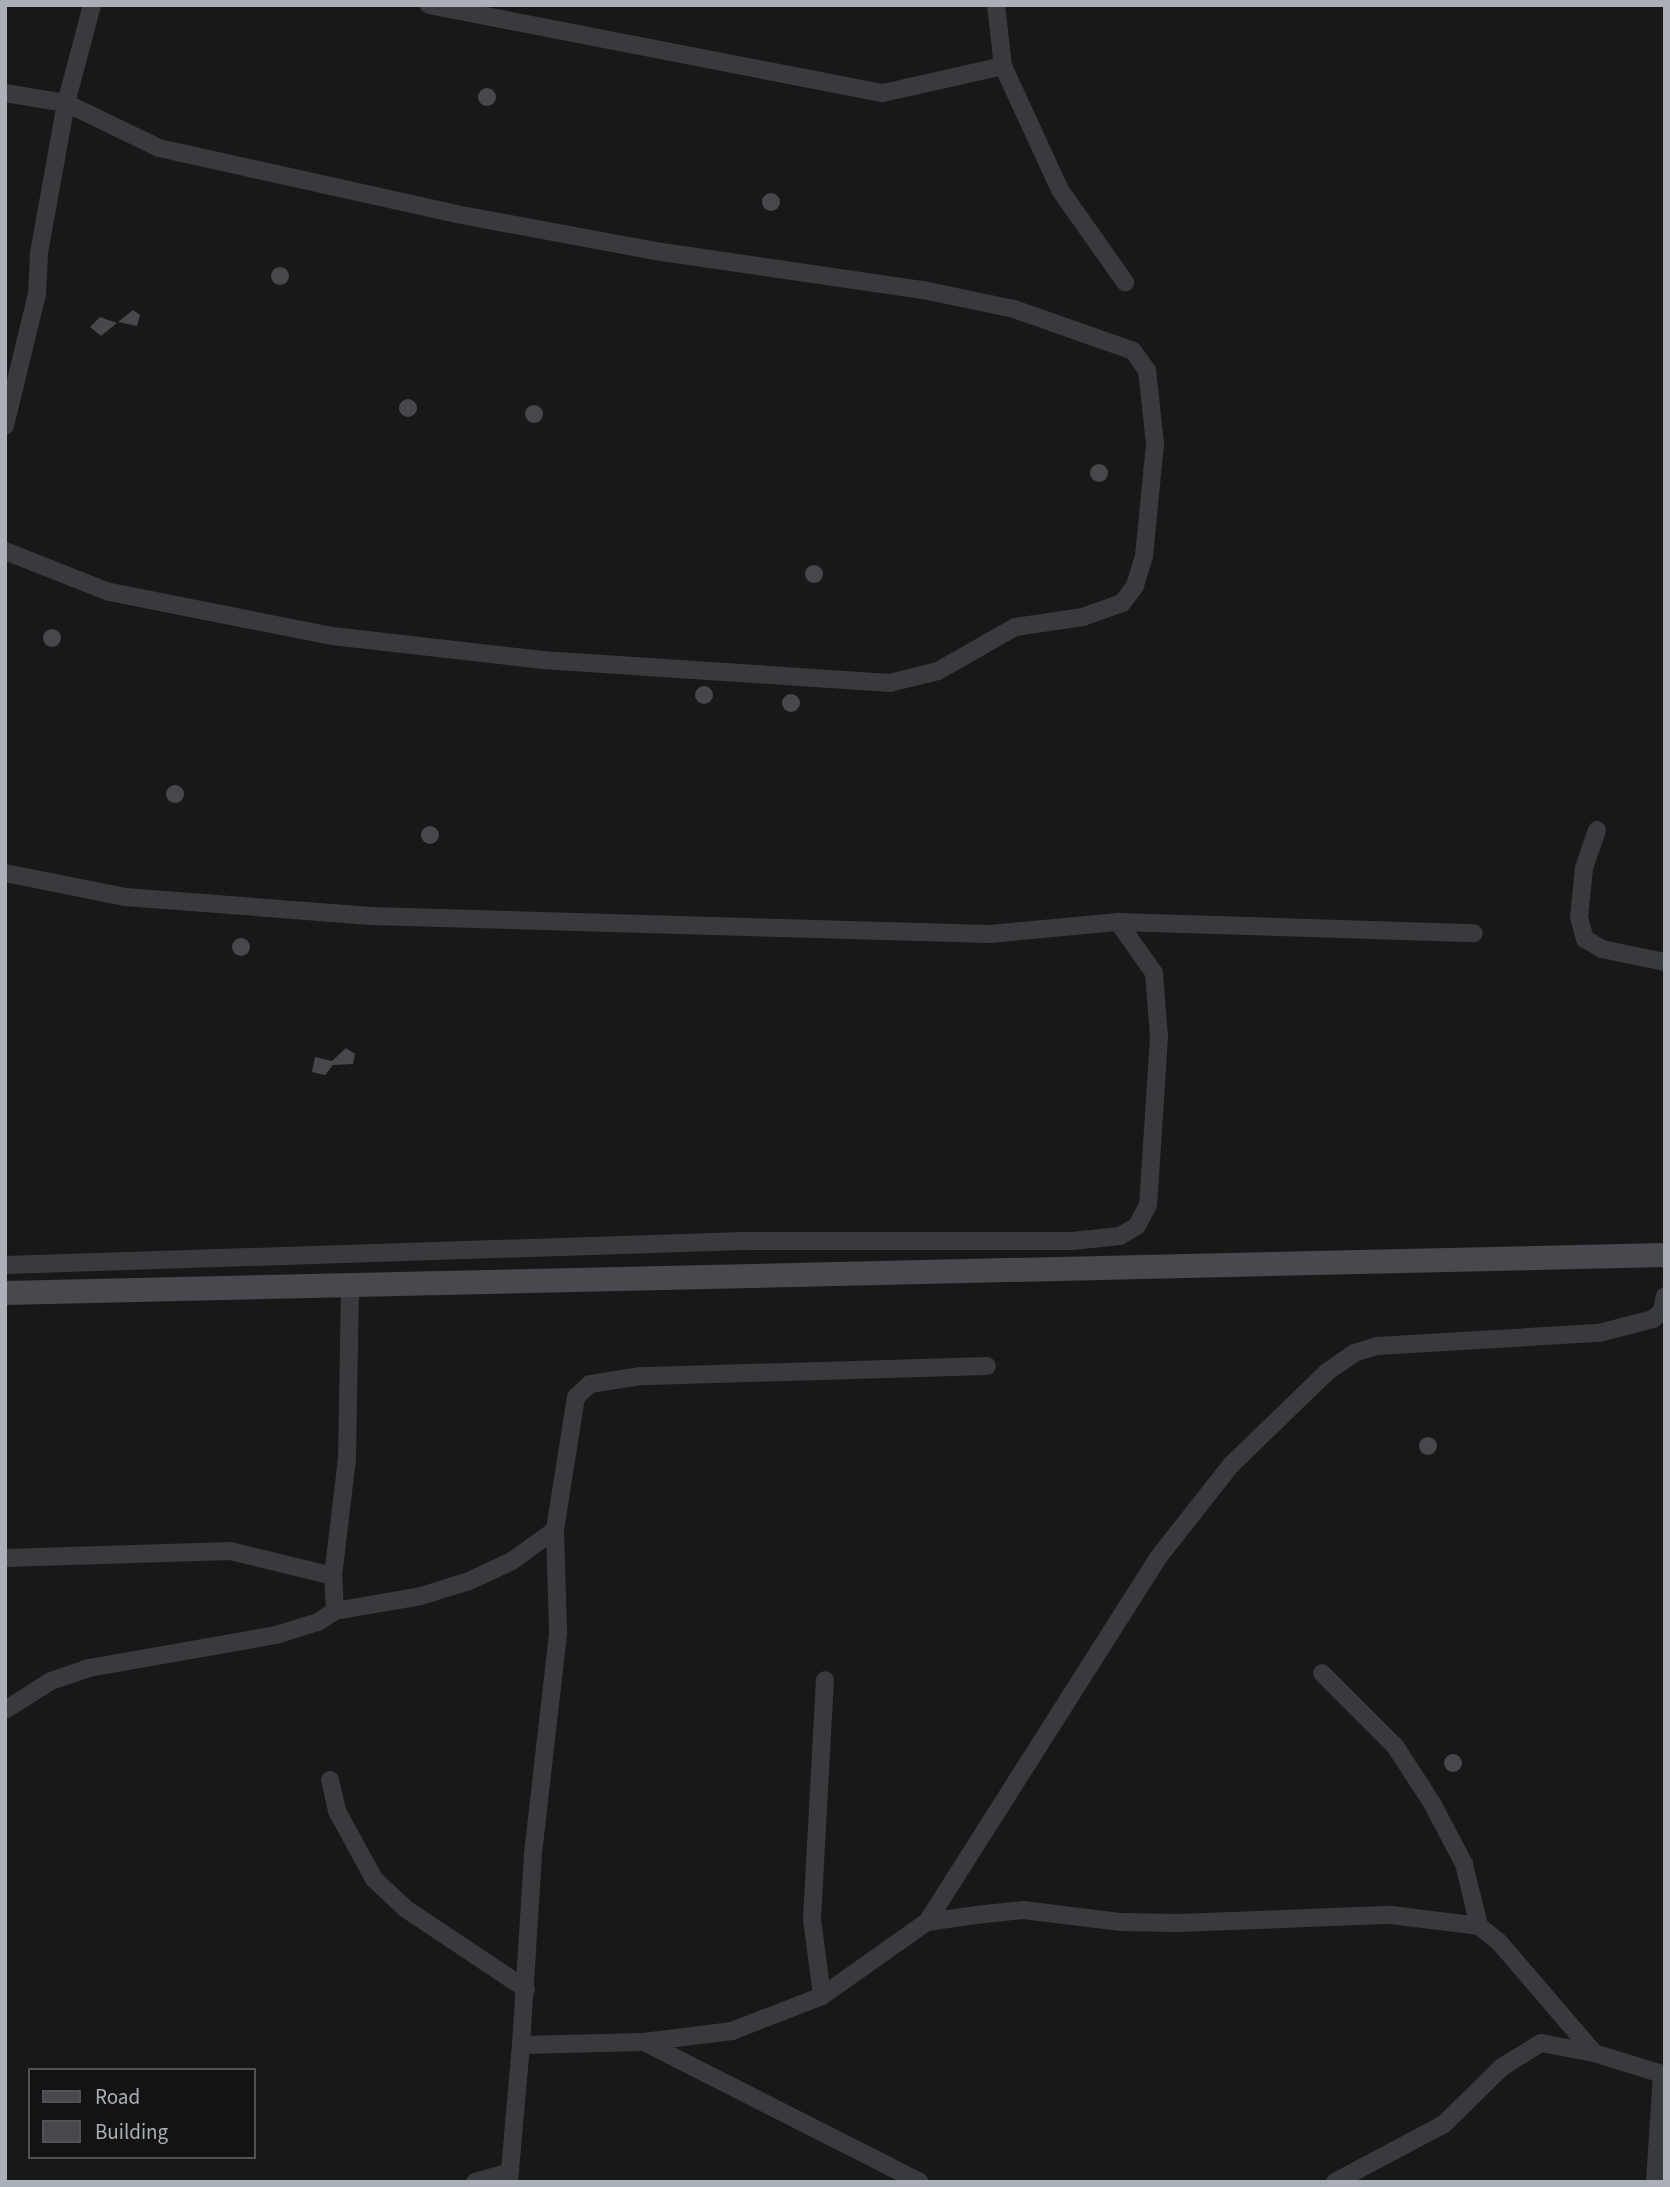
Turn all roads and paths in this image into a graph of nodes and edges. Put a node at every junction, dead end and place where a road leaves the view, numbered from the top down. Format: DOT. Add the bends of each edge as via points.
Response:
graph roads {
  1 [pos="92,5"];
  2 [pos="429,5"];
  3 [pos="996,5"];
  4 [pos="1003,66"];
  5 [pos="5,93"];
  6 [pos="66,103"];
  7 [pos="1125,282"];
  8 [pos="5,426"];
  9 [pos="5,551"];
  10 [pos="1597,830"];
  11 [pos="5,873"];
  12 [pos="1118,922"];
  13 [pos="1474,933"];
  14 [pos="1665,962"];
  15 [pos="515,1248"];
  16 [pos="1665,1255"];
  17 [pos="5,1265"];
  18 [pos="512,1281"];
  19 [pos="350,1284"];
  20 [pos="5,1293"];
  21 [pos="1665,1296"];
  22 [pos="987,1366"];
  23 [pos="555,1530"];
  24 [pos="5,1558"];
  25 [pos="333,1576"];
  26 [pos="335,1611"];
  27 [pos="1322,1673"];
  28 [pos="825,1680"];
  29 [pos="5,1710"];
  30 [pos="330,1780"];
  31 [pos="927,1922"];
  32 [pos="1479,1926"];
  33 [pos="526,1989"];
  34 [pos="822,1996"];
  35 [pos="644,2042"];
  36 [pos="521,2045"];
  37 [pos="1594,2053"];
  38 [pos="1663,2075"];
  39 [pos="510,2177"];
  40 [pos="475,2182"];
  41 [pos="920,2182"];
  42 [pos="1335,2182"];
  43 [pos="1655,2182"];
  1 -- 6 [label="street"];
  2 -- 4 [label="street" via="883,93"];
  3 -- 4 [label="street"];
  4 -- 7 [label="street" via="1060,190"];
  5 -- 6 [label="street"];
  6 -- 8 [label="street" via="39,253 37,295"];
  6 -- 9 [label="street" via="159,148 584,239 923,290 1014,309 1133,351 1147,369 1155,444 1144,556 1135,586 1122,603 1083,617 1015,627 938,671 890,683 543,660 332,636 109,592"];
  10 -- 14 [label="street" via="1581,892 1579,916 1586,939 1602,949"];
  11 -- 12 [label="street" via="125,897 371,916 990,934"];
  12 -- 13 [label="street"];
  12 -- 15 [label="street" via="1153,973 1159,1037 1157,1124 1148,1205 1137,1226 1120,1236"];
  15 -- 17 [label="street"];
  15 -- 18 [label="street"];
  16 -- 18 [label="street"];
  18 -- 19 [label="street"];
  19 -- 20 [label="street"];
  19 -- 25 [label="street" via="348,1459"];
  21 -- 31 [label="street" via="1662,1311 1653,1319 1599,1333 1377,1346 1354,1353 1327,1372 1231,1465 1157,1559"];
  22 -- 23 [label="street" via="641,1376 590,1384 576,1397"];
  23 -- 26 [label="street" via="512,1561 469,1581 421,1596"];
  23 -- 33 [label="street" via="558,1634 533,1855"];
  24 -- 25 [label="street" via="157,1550 230,1552"];
  25 -- 26 [label="street"];
  26 -- 29 [label="street" via="276,1636 89,1668 51,1681"];
  27 -- 32 [label="street" via="1395,1746 1432,1803 1464,1864"];
  28 -- 34 [label="street" via="813,1919"];
  30 -- 33 [label="street" via="337,1811 374,1880 406,1909"];
  31 -- 32 [label="street" via="1023,1910 1121,1922 1391,1915"];
  31 -- 34 [label="street"];
  32 -- 37 [label="street" via="1499,1942"];
  33 -- 36 [label="street"];
  34 -- 35 [label="street" via="732,2031"];
  35 -- 36 [label="street"];
  35 -- 41 [label="street"];
  36 -- 39 [label="street"];
  37 -- 38 [label="street"];
  37 -- 42 [label="street" via="1541,2043 1502,2067 1444,2124"];
  38 -- 43 [label="street"];
  39 -- 40 [label="street"];
}
